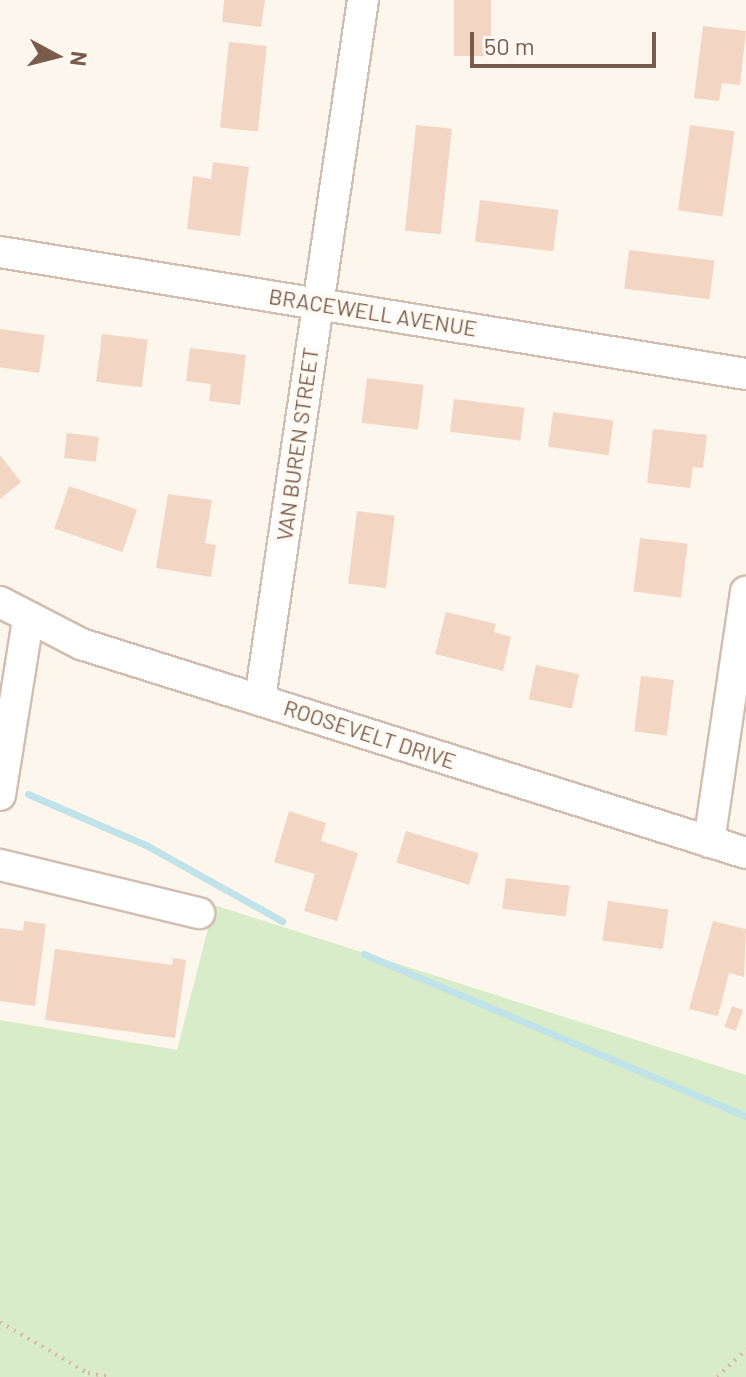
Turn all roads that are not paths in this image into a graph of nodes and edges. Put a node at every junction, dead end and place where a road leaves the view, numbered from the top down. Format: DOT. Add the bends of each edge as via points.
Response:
graph roads {
  1 [pos="363,0"];
  2 [pos="0,252"];
  3 [pos="318,303"];
  4 [pos="746,374"];
  5 [pos="746,592"];
  6 [pos="0,602"];
  7 [pos="28,621"];
  8 [pos="260,699"];
  9 [pos="0,795"];
  10 [pos="709,842"];
  11 [pos="746,853"];
  12 [pos="0,865"];
  13 [pos="199,913"];
  1 -- 3 [label="street, VAN BUREN STREET"];
  2 -- 3 [label="street, BRACEWELL AVENUE"];
  3 -- 4 [label="street, BRACEWELL AVENUE"];
  3 -- 8 [label="street, VAN BUREN STREET"];
  5 -- 10 [label="street"];
  6 -- 7 [label="street, ROOSEVELT DRIVE"];
  7 -- 8 [label="street, ROOSEVELT DRIVE"];
  7 -- 9 [label="street"];
  8 -- 10 [label="street, ROOSEVELT DRIVE"];
  10 -- 11 [label="street, ROOSEVELT DRIVE"];
  12 -- 13 [label="street"];
}
